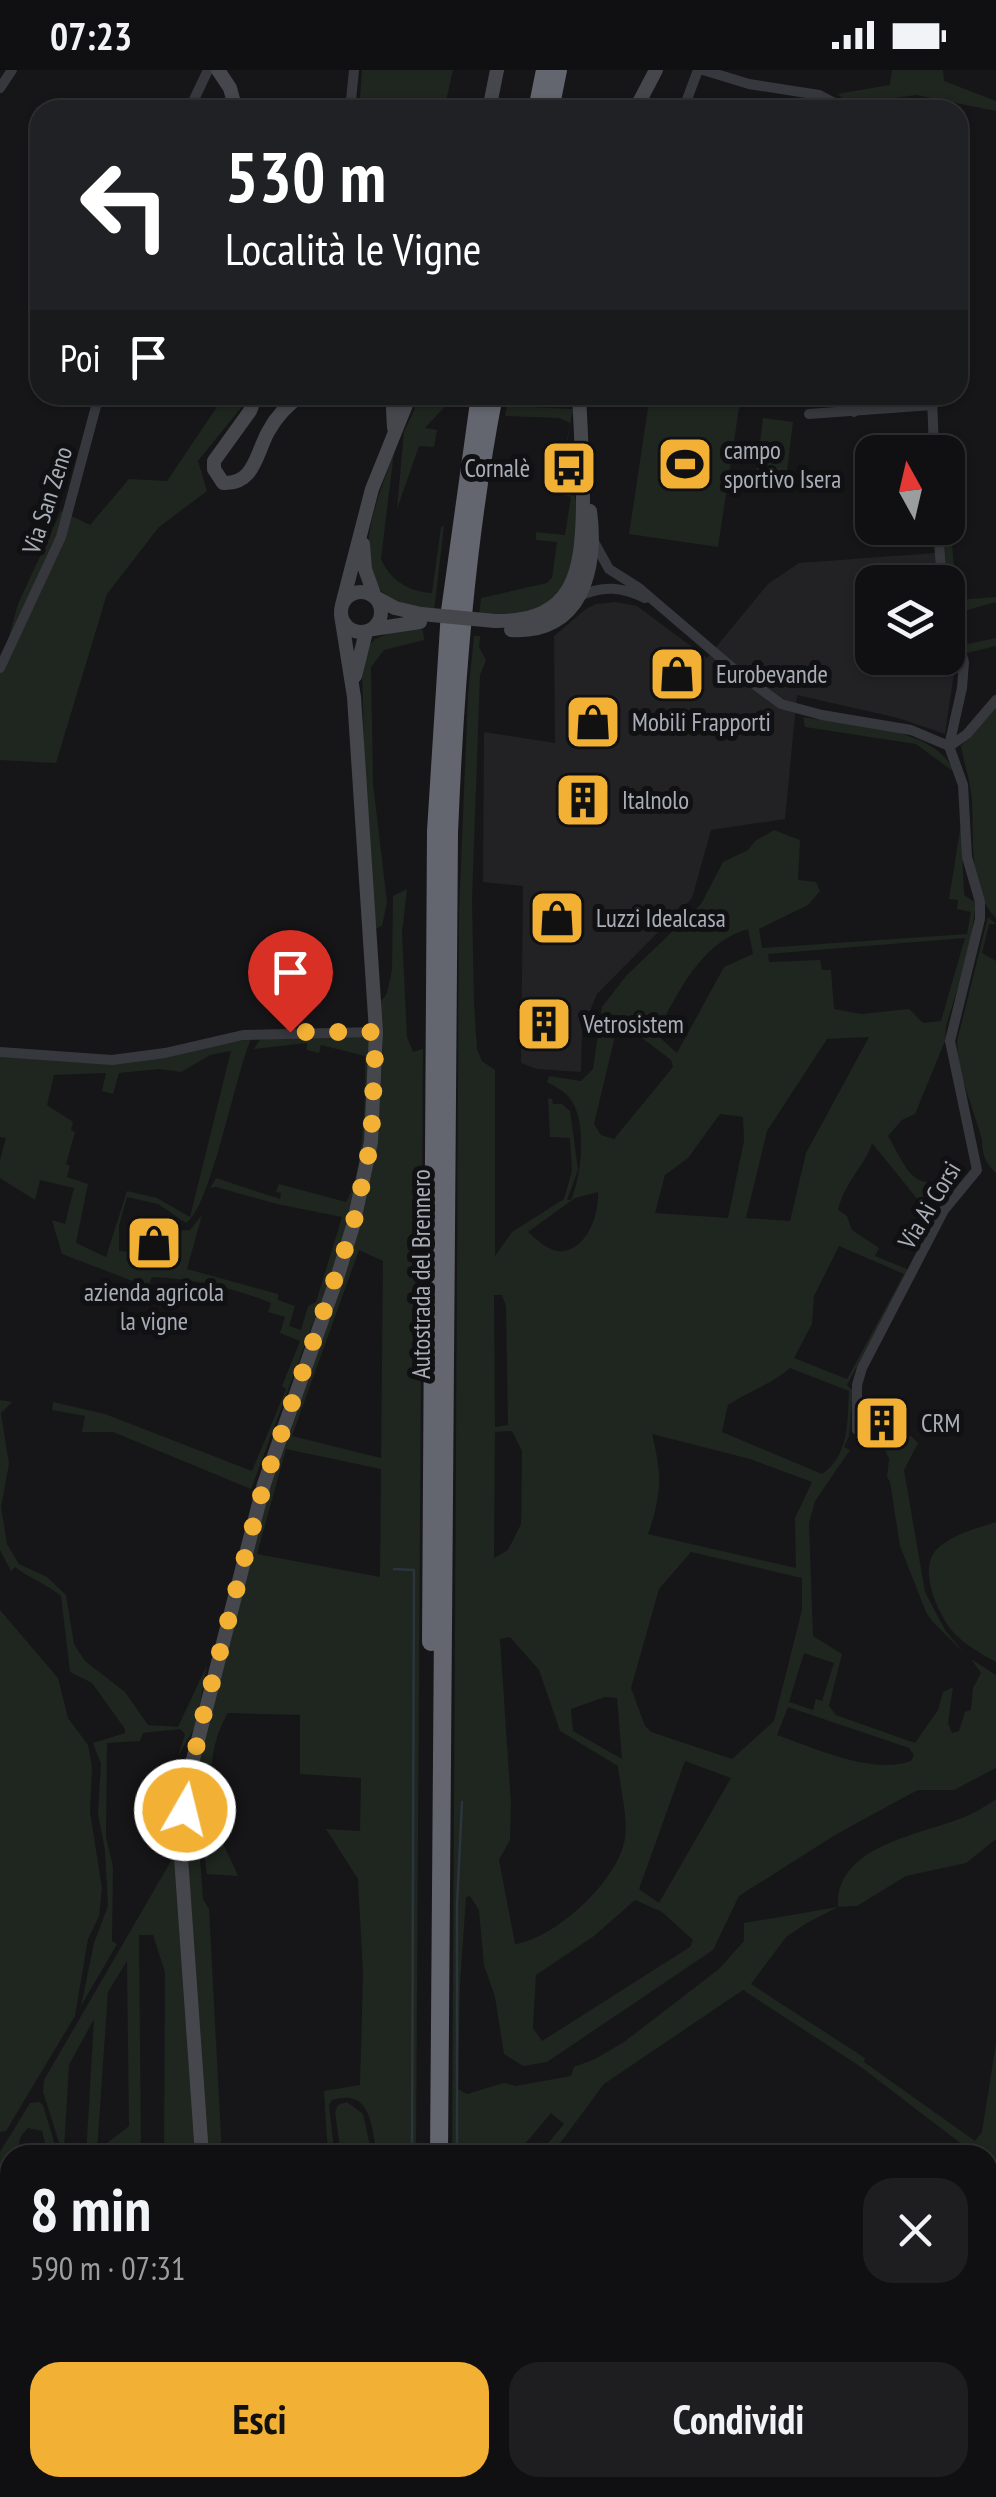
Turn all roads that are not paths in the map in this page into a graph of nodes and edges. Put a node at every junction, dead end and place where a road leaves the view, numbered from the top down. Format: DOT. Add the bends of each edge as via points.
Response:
graph roads {
  1 [pos="12,70"];
  2 [pos="208,70"];
  3 [pos="218,70"];
  4 [pos="354,70"];
  5 [pos="497,70"];
  6 [pos="545,70"];
  7 [pos="558,70"];
  8 [pos="656,70"];
  9 [pos="700,70"];
  10 [pos="0,88"];
  11 [pos="194,100"];
  12 [pos="233,100"];
  13 [pos="351,100"];
  14 [pos="491,100"];
  15 [pos="539,100"];
  16 [pos="552,100"];
  17 [pos="640,100"];
  18 [pos="687,100"];
  19 [pos="829,100"];
  20 [pos="96,405"];
  21 [pos="252,405"];
  22 [pos="290,405"];
  23 [pos="394,405"];
  24 [pos="405,405"];
  25 [pos="479,405"];
  26 [pos="492,405"];
  27 [pos="580,405"];
  28 [pos="854,405"];
  29 [pos="900,405"];
  30 [pos="932,405"];
  31 [pos="854,412"];
  32 [pos="808,414"];
  33 [pos="394,428"];
  34 [pos="933,435"];
  35 [pos="583,466"];
  36 [pos="364,522"];
  37 [pos="592,538"];
  38 [pos="581,557"];
  39 [pos="612,571"];
  40 [pos="588,574"];
  41 [pos="614,588"];
  42 [pos="575,592"];
  43 [pos="375,597"];
  44 [pos="662,607"];
  45 [pos="341,610"];
  46 [pos="421,618"];
  47 [pos="369,630"];
  48 [pos="0,668"];
  49 [pos="963,675"];
  50 [pos="354,697"];
  51 [pos="996,700"];
  52 [pos="952,751"];
  53 [pos="376,1032"];
  54 [pos="0,1052"];
  55 [pos="857,1430"];
  56 [pos="201,2145"];
  57 [pos="426,2145"];
  58 [pos="439,2145"];
  1 -- 10 [label="street"];
  2 -- 11 [label="street"];
  3 -- 12 [label="main road"];
  4 -- 13 [label="street"];
  5 -- 14 [label="main road"];
  6 -- 15 [label="highway"];
  7 -- 16 [label="highway"];
  8 -- 17 [label="main road"];
  9 -- 18 [label="street"];
  9 -- 19 [label="street"];
  20 -- 48 [label="street, Via San Zeno" via="61,536"];
  21 -- 22 [label="main road" via="214,461 222,483 242,481"];
  23 -- 33 [label="main road"];
  24 -- 33 [label="main road"];
  25 -- 57 [label="highway, Autostrada del Brennero" via="450,611 436,831"];
  26 -- 58 [label="highway, Autostrada del Brennero" via="464,613 450,833"];
  27 -- 35 [label="main road"];
  28 -- 31 [label="street"];
  29 -- 31 [label="street"];
  30 -- 34 [label="street"];
  31 -- 32 [label="street"];
  33 -- 36 [label="main road"];
  35 -- 37 [label="main road"];
  35 -- 38 [label="main road"];
  36 -- 43 [label="main road" via="364,562"];
  36 -- 45 [label="main road"];
  37 -- 39 [label="street"];
  37 -- 40 [label="main road"];
  38 -- 40 [label="street"];
  38 -- 42 [label="main road"];
  39 -- 40 [label="street"];
  39 -- 44 [label="street"];
  40 -- 41 [label="street"];
  40 -- 42 [label="main road"];
  41 -- 42 [label="street"];
  41 -- 44 [label="street"];
  42 -- 46 [label="main road, bridge" via="536,617 495,625"];
  43 -- 45 [label="main road" via="353,593"];
  43 -- 46 [label="main road"];
  43 -- 47 [label="main road" via="382,614"];
  44 -- 52 [label="street" via="781,704 911,730"];
  45 -- 47 [label="main road" via="352,630"];
  45 -- 50 [label="main road"];
  46 -- 47 [label="main road"];
  47 -- 50 [label="main road"];
  49 -- 52 [label="street"];
  50 -- 53 [label="main road"];
  51 -- 52 [label="street"];
  52 -- 55 [label="street, Via Ai Corsi" via="963,785 980,918 950,1041 977,1170 939,1218 862,1368"];
  53 -- 54 [label="street" via="243,1034 112,1060"];
  53 -- 56 [label="main road" via="371,1142 353,1226 264,1484 188,1778 182,1856"];
}
